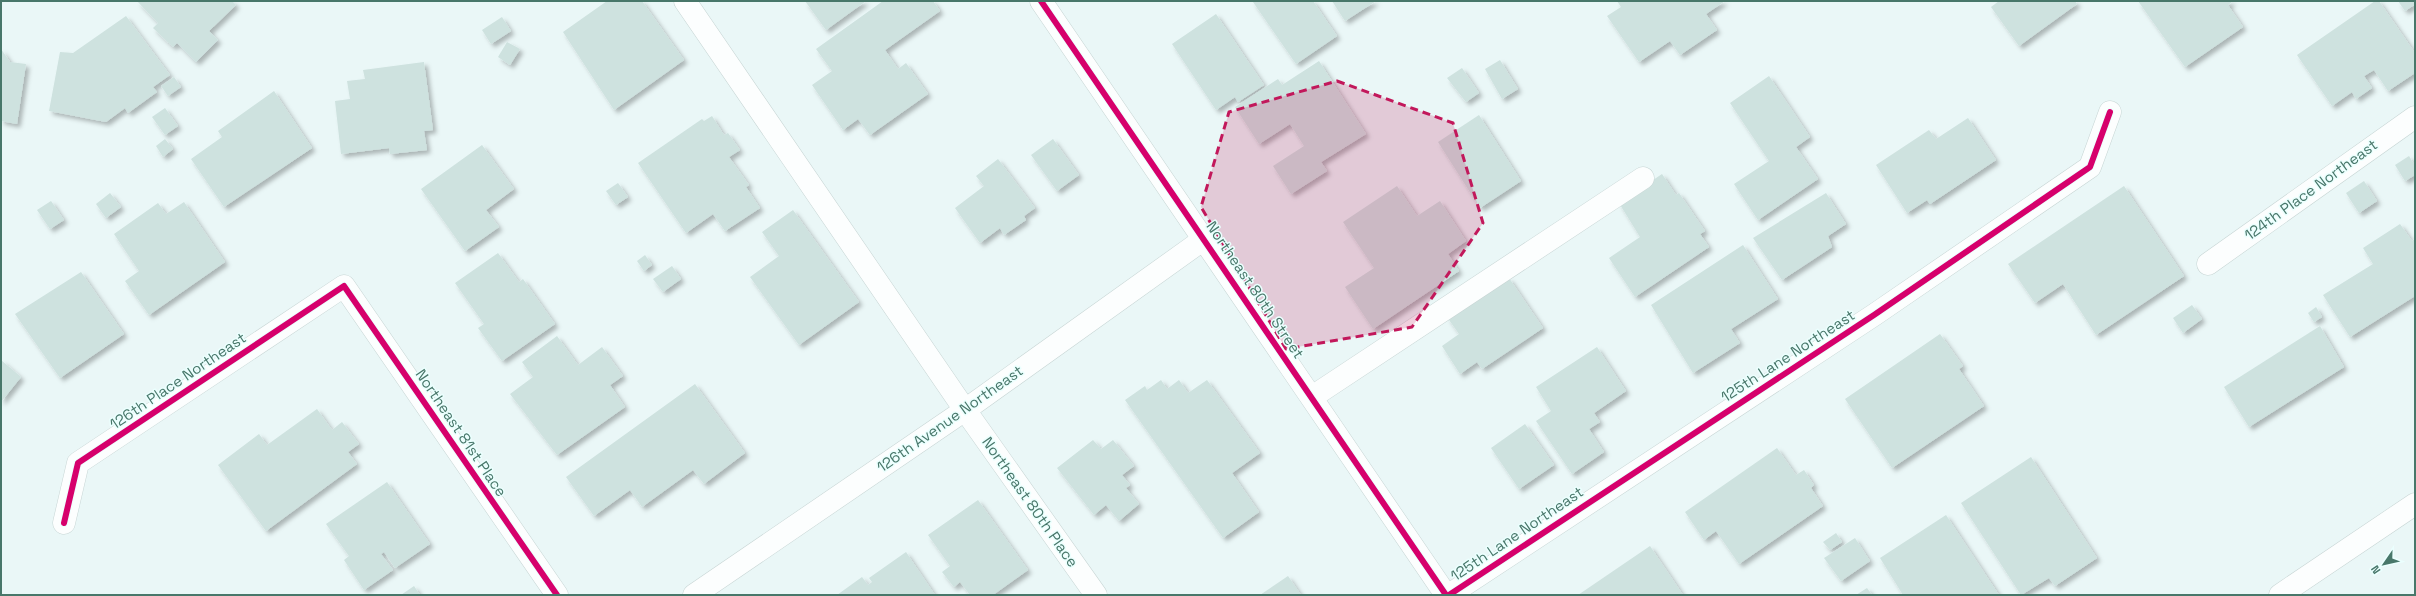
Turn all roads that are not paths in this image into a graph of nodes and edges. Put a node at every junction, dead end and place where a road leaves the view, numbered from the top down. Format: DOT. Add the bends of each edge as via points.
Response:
graph roads {
  1 [pos="685,1"];
  2 [pos="1049,4"];
  3 [pos="2110,112"];
  4 [pos="2415,116"];
  5 [pos="1643,178"];
  6 [pos="1204,239"];
  7 [pos="2208,264"];
  8 [pos="344,286"];
  9 [pos="1312,397"];
  10 [pos="965,410"];
  11 [pos="2415,504"];
  12 [pos="64,523"];
  13 [pos="557,595"];
  14 [pos="694,595"];
  15 [pos="1096,595"];
  16 [pos="1447,595"];
  17 [pos="2280,595"];
  1 -- 10 [label="street, Northeast 80th Place"];
  2 -- 6 [label="street, Northeast 80th Street"];
  3 -- 16 [label="street, 125th Lane Northeast" via="2090,167 1874,315"];
  4 -- 7 [label="street, 124th Place Northeast"];
  5 -- 9 [label="street"];
  6 -- 9 [label="street, Northeast 80th Street"];
  6 -- 10 [label="street, 126th Avenue Northeast"];
  8 -- 12 [label="street, 126th Place Northeast" via="78,463"];
  8 -- 13 [label="street, Northeast 81st Place"];
  9 -- 16 [label="street, Northeast 80th Street"];
  10 -- 14 [label="street, 126th Avenue Northeast"];
  10 -- 15 [label="street, Northeast 80th Place"];
  11 -- 17 [label="street"];
}
